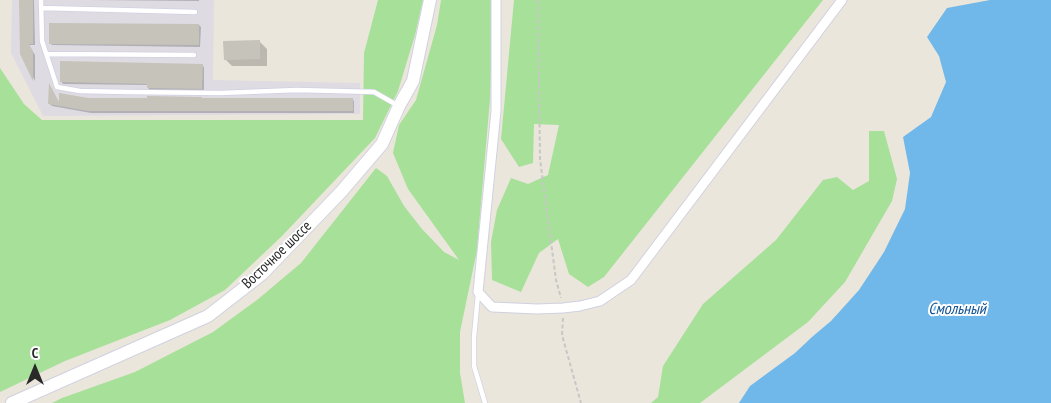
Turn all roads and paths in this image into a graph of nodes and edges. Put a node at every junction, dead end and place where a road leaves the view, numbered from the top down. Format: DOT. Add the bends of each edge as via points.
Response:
graph roads {
  1 [pos="41,0"];
  2 [pos="430,0"];
  3 [pos="496,0"];
  4 [pos="538,0"];
  5 [pos="842,0"];
  6 [pos="41,8"];
  7 [pos="195,12"];
  8 [pos="47,54"];
  9 [pos="194,55"];
  10 [pos="399,106"];
  11 [pos="478,292"];
  12 [pos="563,308"];
  13 [pos="12,403"];
  14 [pos="486,403"];
  15 [pos="581,403"];
  1 -- 6 [label="lane"];
  2 -- 10 [label="main road, Восточное шоссе" via="413,81"];
  3 -- 11 [label="street" via="496,111"];
  4 -- 12 [label="path" via="540,159 556,280"];
  5 -- 12 [label="street" via="631,280 600,301"];
  6 -- 7 [label="lane"];
  6 -- 8 [label="lane" via="42,41"];
  8 -- 9 [label="lane"];
  8 -- 10 [label="lane" via="57,87 80,91 374,92"];
  10 -- 13 [label="main road, Восточное шоссе" via="382,144 342,192 262,274 208,316"];
  11 -- 12 [label="street" via="492,308"];
  11 -- 14 [label="lane" via="474,366"];
  12 -- 15 [label="path" via="562,335"];
}
